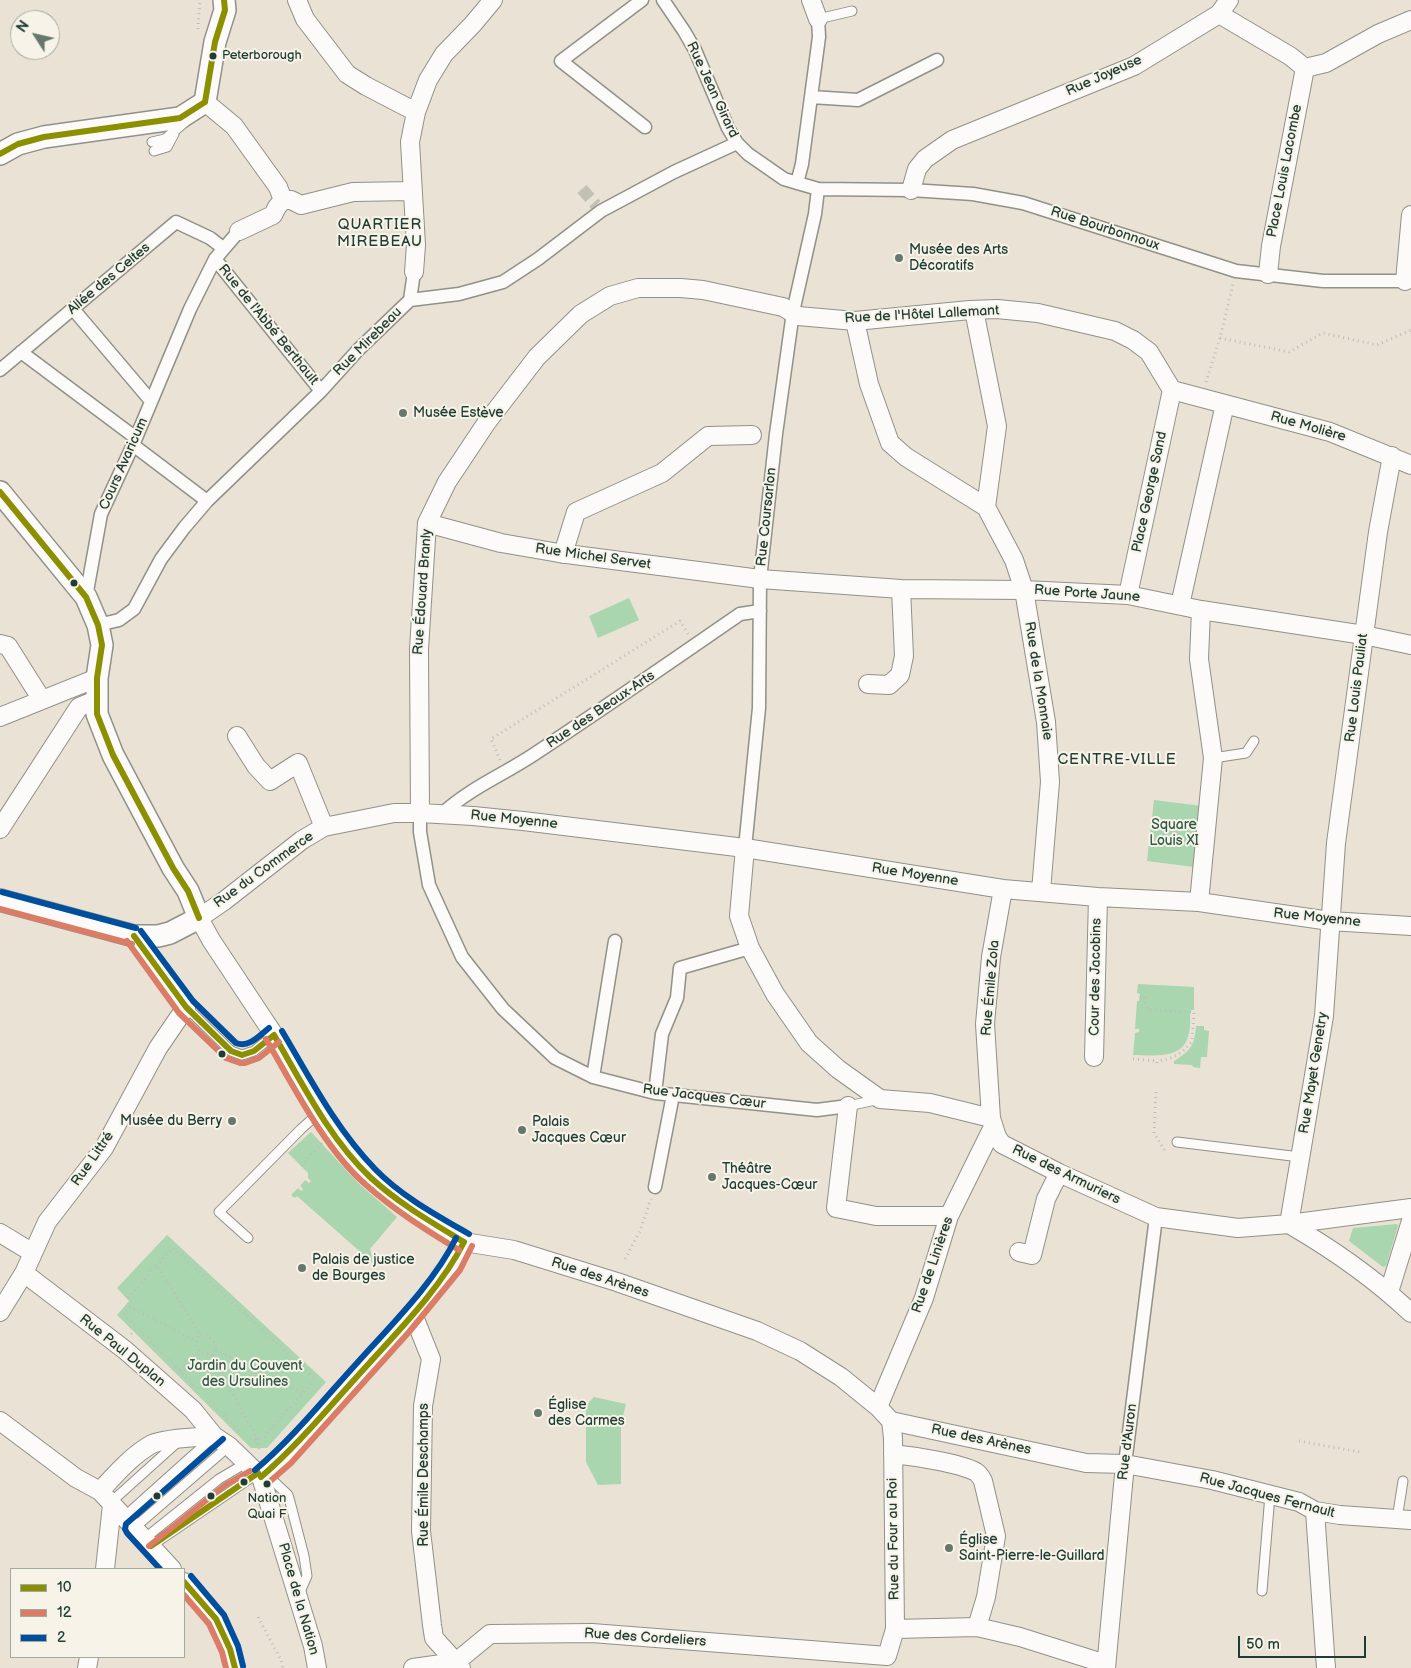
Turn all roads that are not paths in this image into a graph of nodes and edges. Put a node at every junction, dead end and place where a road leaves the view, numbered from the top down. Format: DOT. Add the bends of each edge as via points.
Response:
graph roads {
  1 [pos="224,0"];
  2 [pos="297,0"];
  3 [pos="492,0"];
  4 [pos="642,0"];
  5 [pos="663,0"];
  6 [pos="811,0"];
  7 [pos="1224,7"];
  8 [pos="852,11"];
  9 [pos="818,19"];
  10 [pos="1411,20"];
  11 [pos="936,60"];
  12 [pos="1305,68"];
  13 [pos="811,97"];
  14 [pos="204,102"];
  15 [pos="416,112"];
  16 [pos="645,127"];
  17 [pos="737,143"];
  18 [pos="153,147"];
  19 [pos="0,154"];
  20 [pos="798,183"];
  21 [pos="818,189"];
  22 [pos="911,190"];
  23 [pos="412,191"];
  24 [pos="283,200"];
  25 [pos="1411,215"];
  26 [pos="239,231"];
  27 [pos="223,248"];
  28 [pos="215,259"];
  29 [pos="414,272"];
  30 [pos="1268,274"];
  31 [pos="1408,281"];
  32 [pos="410,300"];
  33 [pos="73,309"];
  34 [pos="974,310"];
  35 [pos="792,312"];
  36 [pos="855,321"];
  37 [pos="21,352"];
  38 [pos="0,370"];
  39 [pos="1172,390"];
  40 [pos="321,391"];
  41 [pos="151,401"];
  42 [pos="1225,404"];
  43 [pos="776,434"];
  44 [pos="752,435"];
  45 [pos="134,442"];
  46 [pos="1392,456"];
  47 [pos="1411,465"];
  48 [pos="0,492"];
  49 [pos="207,501"];
  50 [pos="986,507"];
  51 [pos="427,523"];
  52 [pos="563,554"];
  53 [pos="760,579"];
  54 [pos="901,589"];
  55 [pos="1024,590"];
  56 [pos="1128,595"];
  57 [pos="86,597"];
  58 [pos="1180,604"];
  59 [pos="1201,610"];
  60 [pos="760,611"];
  61 [pos="98,625"];
  62 [pos="1364,635"];
  63 [pos="0,644"];
  64 [pos="1411,645"];
  65 [pos="97,678"];
  66 [pos="868,684"];
  67 [pos="42,700"];
  68 [pos="96,700"];
  69 [pos="0,717"];
  70 [pos="237,736"];
  71 [pos="1254,742"];
  72 [pos="1213,758"];
  73 [pos="420,812"];
  74 [pos="443,813"];
  75 [pos="324,827"];
  76 [pos="0,829"];
  77 [pos="745,848"];
  78 [pos="1003,888"];
  79 [pos="1041,891"];
  80 [pos="1098,897"];
  81 [pos="0,900"];
  82 [pos="1199,902"];
  83 [pos="199,918"];
  84 [pos="1330,921"];
  85 [pos="1411,926"];
  86 [pos="134,936"];
  87 [pos="615,941"];
  88 [pos="750,948"];
  89 [pos="186,1007"];
  90 [pos="274,1035"];
  91 [pos="1094,1057"];
  92 [pos="593,1077"];
  93 [pos="655,1093"];
  94 [pos="673,1095"];
  95 [pos="880,1099"];
  96 [pos="848,1106"];
  97 [pos="320,1112"];
  98 [pos="992,1122"];
  99 [pos="1177,1142"];
  100 [pos="1300,1156"];
  101 [pos="1059,1174"];
  102 [pos="656,1187"];
  103 [pos="1411,1208"];
  104 [pos="950,1216"];
  105 [pos="1156,1217"];
  106 [pos="1411,1221"];
  107 [pos="1289,1224"];
  108 [pos="0,1233"];
  109 [pos="248,1238"];
  110 [pos="464,1242"];
  111 [pos="1019,1252"];
  112 [pos="32,1253"];
  113 [pos="24,1273"];
  114 [pos="1389,1292"];
  115 [pos="0,1312"];
  116 [pos="1411,1312"];
  117 [pos="413,1314"];
  118 [pos="878,1406"];
  119 [pos="0,1421"];
  120 [pos="891,1421"];
  121 [pos="214,1436"];
  122 [pos="229,1446"];
  123 [pos="893,1454"];
  124 [pos="1125,1464"];
  125 [pos="257,1471"];
  126 [pos="1403,1481"];
  127 [pos="1270,1495"];
  128 [pos="1314,1511"];
  129 [pos="125,1518"];
  130 [pos="1404,1519"];
  131 [pos="105,1568"];
  132 [pos="171,1568"];
  133 [pos="185,1583"];
  134 [pos="1262,1591"];
  135 [pos="185,1597"];
  136 [pos="201,1602"];
  137 [pos="977,1627"];
  138 [pos="895,1629"];
  139 [pos="888,1662"];
  140 [pos="459,1665"];
  141 [pos="1106,1666"];
  142 [pos="433,1667"];
  143 [pos="235,1668"];
  144 [pos="317,1668"];
  145 [pos="413,1668"];
  146 [pos="1326,1668"];
  1 -- 14 [label="street" via="225,10 215,42"];
  2 -- 15 [label="street" via="305,19 347,74"];
  3 -- 15 [label="street" via="444,54 428,80"];
  4 -- 16 [label="street" via="561,61"];
  5 -- 17 [label="street, Rue Jean Girard" via="694,50"];
  6 -- 9 [label="street"];
  7 -- 12 [label="street, Rue Joyeuse"];
  7 -- 22 [label="street, Rue Joyeuse" via="1134,66 952,140 925,159 917,169"];
  8 -- 9 [label="lane"];
  9 -- 13 [label="street" via="819,37"];
  10 -- 12 [label="street" via="1326,63"];
  11 -- 13 [label="street" via="858,100"];
  12 -- 30 [label="street, Place Louis Lacombe"];
  13 -- 20 [label="street"];
  14 -- 18 [label="lane" via="175,132 167,147"];
  14 -- 19 [label="street" via="180,118 44,137 18,144"];
  14 -- 24 [label="street" via="234,126 278,187"];
  15 -- 23 [label="street" via="410,142"];
  17 -- 20 [label="street, Rue Jean Girard" via="771,171"];
  17 -- 32 [label="street, Rue Mirebeau" via="599,208 538,259 503,282 459,294"];
  20 -- 21 [label="street, Rue Bourbonnoux"];
  21 -- 22 [label="street, Rue Bourbonnoux"];
  21 -- 35 [label="street, Rue Coursarlon"];
  22 -- 30 [label="street, Rue Bourbonnoux" via="973,194 1023,203 1236,271"];
  23 -- 24 [label="street" via="354,192 302,205"];
  23 -- 29 [label="street" via="416,245"];
  24 -- 26 [label="street" via="272,215"];
  25 -- 31 [label="street"];
  26 -- 27 [label="street, Cours Avaricum"];
  27 -- 28 [label="street, Cours Avaricum"];
  27 -- 33 [label="street, Allée des Celtes" via="176,222"];
  28 -- 40 [label="street, Rue de l'Abbé Berthault"];
  28 -- 41 [label="street, Cours Avaricum"];
  29 -- 32 [label="street"];
  30 -- 31 [label="street, Rue Bourbonnoux" via="1323,281"];
  32 -- 40 [label="street, Rue Mirebeau"];
  33 -- 37 [label="street, Allée des Celtes"];
  33 -- 41 [label="street"];
  34 -- 36 [label="street, Rue de l'Hôtel Lallemant"];
  34 -- 39 [label="street, Rue de l'Hôtel Lallemant" via="1038,313 1116,331 1149,352"];
  34 -- 50 [label="street" via="996,426"];
  35 -- 36 [label="street, Rue de l'Hôtel Lallemant" via="798,316"];
  35 -- 43 [label="street, Rue Coursarlon"];
  35 -- 51 [label="street, Rue Édouard Branly" via="704,290 638,288 610,296 581,314 537,357 487,422 447,482"];
  36 -- 50 [label="street" via="869,384 890,443 906,457"];
  37 -- 38 [label="street, Allée des Celtes"];
  37 -- 45 [label="street"];
  39 -- 42 [label="street, Rue Molière"];
  39 -- 56 [label="street, Place George Sand"];
  40 -- 49 [label="street, Rue Mirebeau"];
  41 -- 45 [label="street, Cours Avaricum"];
  42 -- 46 [label="street, Rue Molière" via="1330,432"];
  42 -- 58 [label="street"];
  43 -- 44 [label="street"];
  43 -- 53 [label="street, Rue Coursarlon"];
  44 -- 52 [label="street" via="708,436 662,473 576,512"];
  45 -- 49 [label="street"];
  45 -- 57 [label="street, Cours Avaricum" via="101,514"];
  46 -- 47 [label="street, Rue Molière"];
  46 -- 62 [label="street, Rue Louis Pauliat"];
  48 -- 57 [label="street"];
  49 -- 61 [label="street, Rue Mirebeau" via="161,559 134,609 118,620"];
  50 -- 55 [label="street, Rue de la Monnaie" via="1014,560"];
  51 -- 52 [label="street, Rue Michel Servet" via="501,543"];
  51 -- 73 [label="street, Rue Édouard Branly" via="419,650"];
  52 -- 53 [label="street, Rue Michel Servet"];
  53 -- 54 [label="street, Rue Porte Jaune"];
  53 -- 60 [label="street, Rue Coursarlon"];
  54 -- 55 [label="street, Rue Porte Jaune"];
  54 -- 66 [label="street" via="904,656 900,675 889,685"];
  55 -- 56 [label="street, Rue Porte Jaune"];
  55 -- 79 [label="street, Rue de la Monnaie" via="1046,722 1050,782"];
  56 -- 58 [label="street, Rue Porte Jaune"];
  57 -- 61 [label="street"];
  58 -- 59 [label="street, Rue Porte Jaune"];
  59 -- 62 [label="street, Rue Porte Jaune"];
  59 -- 72 [label="street" via="1199,659"];
  60 -- 74 [label="street, Rue des Beaux-Arts" via="740,614 638,686 468,793"];
  60 -- 77 [label="street, Rue Coursarlon" via="759,708"];
  61 -- 65 [label="street" via="102,646"];
  62 -- 64 [label="street, Rue Porte Jaune"];
  62 -- 84 [label="street, Rue Louis Pauliat" via="1336,843"];
  63 -- 67 [label="street" via="8,646"];
  65 -- 67 [label="street"];
  65 -- 68 [label="street"];
  67 -- 69 [label="street"];
  68 -- 76 [label="street" via="80,707"];
  68 -- 83 [label="street" via="97,714 113,755 188,891"];
  70 -- 75 [label="street" via="270,781 298,763"];
  71 -- 72 [label="lane" via="1246,752"];
  72 -- 82 [label="street"];
  73 -- 74 [label="street, Rue Moyenne"];
  73 -- 75 [label="street, Rue du Commerce" via="394,813"];
  73 -- 92 [label="street, Rue Jacques Cœur" via="429,885 462,957 502,1009 555,1058"];
  74 -- 77 [label="street, Rue Moyenne"];
  75 -- 83 [label="street, Rue du Commerce"];
  77 -- 78 [label="street, Rue Moyenne"];
  77 -- 88 [label="street" via="739,916"];
  78 -- 79 [label="street, Rue Moyenne"];
  78 -- 98 [label="street, Rue Émile Zola" via="991,957 985,1024"];
  79 -- 80 [label="street, Rue Moyenne"];
  80 -- 82 [label="street, Rue Moyenne"];
  80 -- 91 [label="street, Cour des Jacobins"];
  81 -- 86 [label="street"];
  82 -- 84 [label="street, Rue Moyenne"];
  83 -- 86 [label="street" via="170,934"];
  83 -- 90 [label="street, Rue des Arènes" via="210,940"];
  84 -- 85 [label="street, Rue Moyenne"];
  84 -- 100 [label="street, Rue Mayet Genetry" via="1324,1016"];
  86 -- 89 [label="street"];
  87 -- 92 [label="street"];
  88 -- 93 [label="street" via="680,968 677,998 662,1034"];
  88 -- 95 [label="street" via="775,994 809,1043"];
  89 -- 90 [label="lane" via="231,1050 242,1055 254,1051"];
  89 -- 112 [label="street, Rue Littré" via="158,1048 104,1148 48,1222"];
  90 -- 97 [label="street, Rue des Arènes"];
  92 -- 93 [label="street, Rue Jacques Cœur"];
  93 -- 94 [label="street, Rue Jacques Cœur"];
  94 -- 96 [label="street, Rue Jacques Cœur" via="817,1110"];
  94 -- 102 [label="street"];
  95 -- 96 [label="lane"];
  95 -- 98 [label="street" via="930,1103"];
  96 -- 104 [label="street" via="836,1208 876,1216"];
  97 -- 109 [label="lane" via="219,1212"];
  97 -- 110 [label="street, Rue des Arènes" via="344,1148 370,1177 414,1212"];
  98 -- 101 [label="street, Rue des Armuriers" via="1002,1144"];
  98 -- 104 [label="street, Rue de Linières"];
  99 -- 100 [label="lane"];
  100 -- 107 [label="street, Rue Mayet Genetry"];
  101 -- 105 [label="street, Rue des Armuriers"];
  101 -- 111 [label="street" via="1046,1199 1032,1254"];
  103 -- 107 [label="street, Rue des Armuriers"];
  104 -- 118 [label="street, Rue de Linières" via="924,1298"];
  105 -- 107 [label="street, Rue des Armuriers" via="1238,1228"];
  105 -- 124 [label="street, Rue d'Auron"];
  106 -- 114 [label="street"];
  107 -- 114 [label="street"];
  108 -- 112 [label="street"];
  110 -- 117 [label="street" via="453,1264"];
  110 -- 118 [label="street, Rue des Arènes" via="514,1250 757,1331 800,1351"];
  112 -- 113 [label="street, Rue Littré"];
  113 -- 115 [label="street, Rue Littré"];
  113 -- 121 [label="street, Rue Paul Duplan" via="132,1356 193,1410"];
  114 -- 116 [label="street"];
  117 -- 125 [label="street" via="284,1457"];
  117 -- 140 [label="street, Rue Émile Deschamps" via="431,1359 423,1406 421,1531 432,1625 434,1638"];
  118 -- 120 [label="street, Rue des Arènes"];
  119 -- 129 [label="street"];
  120 -- 123 [label="street, Rue du Four au Roi"];
  120 -- 124 [label="street, Rue des Arènes" via="1086,1463"];
  121 -- 122 [label="street, Place de la Nation"];
  121 -- 129 [label="lane"];
  121 -- 129 [label="street" via="154,1444 133,1458"];
  122 -- 125 [label="street, Place de la Nation"];
  122 -- 129 [label="lane"];
  123 -- 137 [label="street" via="969,1469 978,1473 983,1481 996,1536 986,1597"];
  123 -- 138 [label="street, Rue du Four au Roi"];
  124 -- 127 [label="street, Rue Jacques Fernault" via="1212,1480"];
  124 -- 141 [label="street, Rue d'Auron"];
  125 -- 129 [label="lane"];
  125 -- 129 [label="lane" via="219,1479"];
  125 -- 144 [label="street, Place de la Nation" via="298,1596"];
  126 -- 130 [label="lane"];
  127 -- 128 [label="street, Rue Jacques Fernault" via="1299,1502"];
  127 -- 134 [label="lane"];
  128 -- 130 [label="street, Rue Jacques Fernault"];
  128 -- 146 [label="street"];
  129 -- 131 [label="street"];
  129 -- 132 [label="street"];
  133 -- 136 [label="street"];
  135 -- 136 [label="street"];
  136 -- 143 [label="street" via="216,1619"];
  137 -- 138 [label="street"];
  137 -- 141 [label="street" via="1020,1637"];
  138 -- 139 [label="street, Rue du Four au Roi"];
  139 -- 140 [label="street, Rue des Cordeliers" via="592,1633 490,1634"];
  140 -- 142 [label="street"];
  142 -- 145 [label="street"];
}
